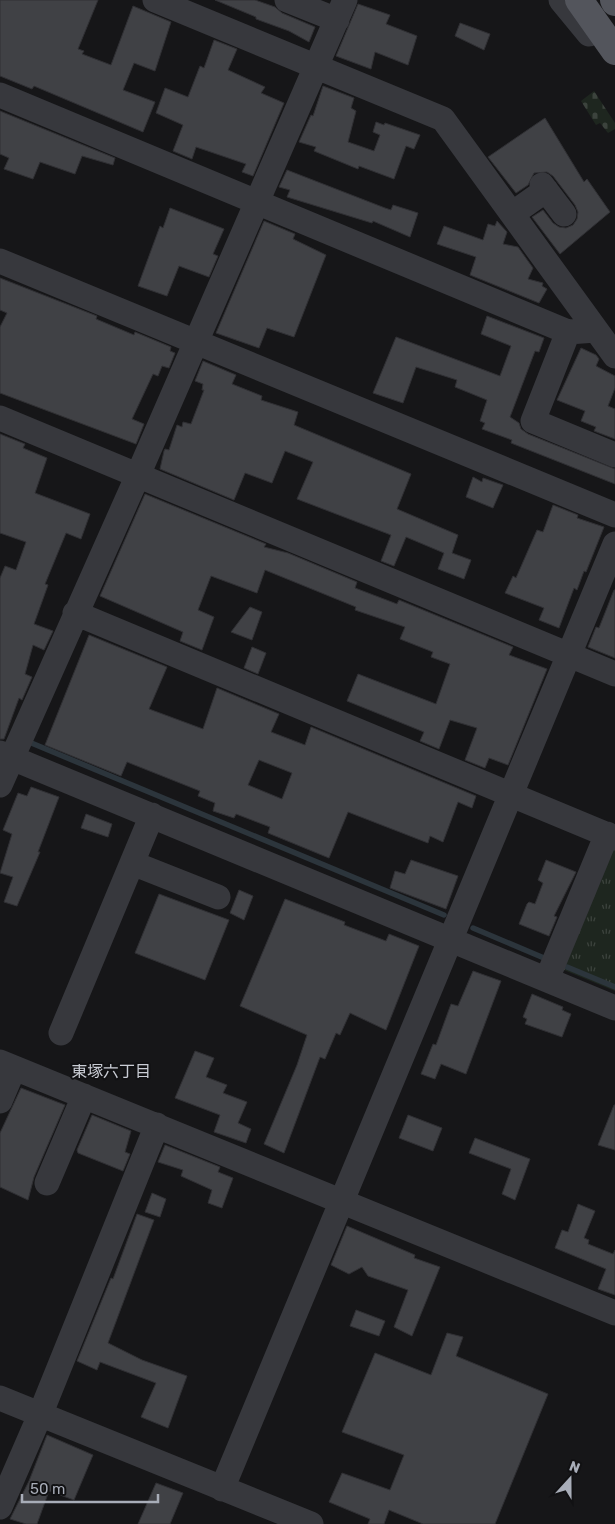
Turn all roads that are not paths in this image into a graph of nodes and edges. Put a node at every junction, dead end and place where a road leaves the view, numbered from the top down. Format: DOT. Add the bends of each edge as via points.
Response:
graph roads {
  1 [pos="155,0"];
  2 [pos="287,0"];
  3 [pos="561,0"];
  4 [pos="579,0"];
  5 [pos="341,10"];
  6 [pos="615,50"];
  7 [pos="615,58"];
  8 [pos="316,67"];
  9 [pos="0,95"];
  10 [pos="257,203"];
  11 [pos="512,214"];
  12 [pos="564,214"];
  13 [pos="0,261"];
  14 [pos="596,330"];
  15 [pos="568,332"];
  16 [pos="196,342"];
  17 [pos="615,356"];
  18 [pos="0,418"];
  19 [pos="615,455"];
  20 [pos="138,475"];
  21 [pos="615,515"];
  22 [pos="615,544"];
  23 [pos="75,613"];
  24 [pos="569,656"];
  25 [pos="615,674"];
  26 [pos="6,755"];
  27 [pos="0,785"];
  28 [pos="512,795"];
  29 [pos="152,815"];
  30 [pos="611,836"];
  31 [pos="132,863"];
  32 [pos="218,897"];
  33 [pos="452,940"];
  34 [pos="547,979"];
  35 [pos="615,1008"];
  36 [pos="61,1033"];
  37 [pos="7,1065"];
  38 [pos="84,1096"];
  39 [pos="0,1101"];
  40 [pos="157,1125"];
  41 [pos="47,1183"];
  42 [pos="341,1200"];
  43 [pos="615,1313"];
  44 [pos="0,1398"];
  45 [pos="40,1415"];
  46 [pos="222,1489"];
  47 [pos="0,1507"];
  48 [pos="310,1524"];
  1 -- 8 [label="street"];
  2 -- 5 [label="street"];
  3 -- 7 [label="street" via="595,41"];
  4 -- 6 [label="main road"];
  5 -- 8 [label="street"];
  8 -- 10 [label="street"];
  8 -- 11 [label="street" via="443,119"];
  9 -- 10 [label="street"];
  10 -- 15 [label="street"];
  10 -- 16 [label="street"];
  11 -- 12 [label="street" via="544,187"];
  11 -- 14 [label="street"];
  13 -- 16 [label="street"];
  14 -- 15 [label="street"];
  14 -- 17 [label="street"];
  15 -- 19 [label="street" via="533,421"];
  16 -- 20 [label="street"];
  16 -- 21 [label="street"];
  18 -- 20 [label="street"];
  20 -- 23 [label="street"];
  20 -- 24 [label="street"];
  22 -- 24 [label="street"];
  23 -- 26 [label="street"];
  23 -- 28 [label="street"];
  24 -- 25 [label="street"];
  24 -- 28 [label="street"];
  26 -- 27 [label="street"];
  26 -- 29 [label="street"];
  28 -- 30 [label="street"];
  28 -- 33 [label="street"];
  29 -- 31 [label="street"];
  29 -- 33 [label="street"];
  30 -- 34 [label="street"];
  31 -- 32 [label="street"];
  31 -- 36 [label="street"];
  33 -- 34 [label="street"];
  33 -- 42 [label="street"];
  34 -- 35 [label="street"];
  37 -- 38 [label="street"];
  37 -- 39 [label="street"];
  38 -- 40 [label="street"];
  38 -- 41 [label="street"];
  40 -- 42 [label="street"];
  40 -- 45 [label="street"];
  42 -- 43 [label="street"];
  42 -- 46 [label="street"];
  44 -- 45 [label="street"];
  45 -- 46 [label="street"];
  45 -- 47 [label="street"];
  46 -- 48 [label="street"];
}
